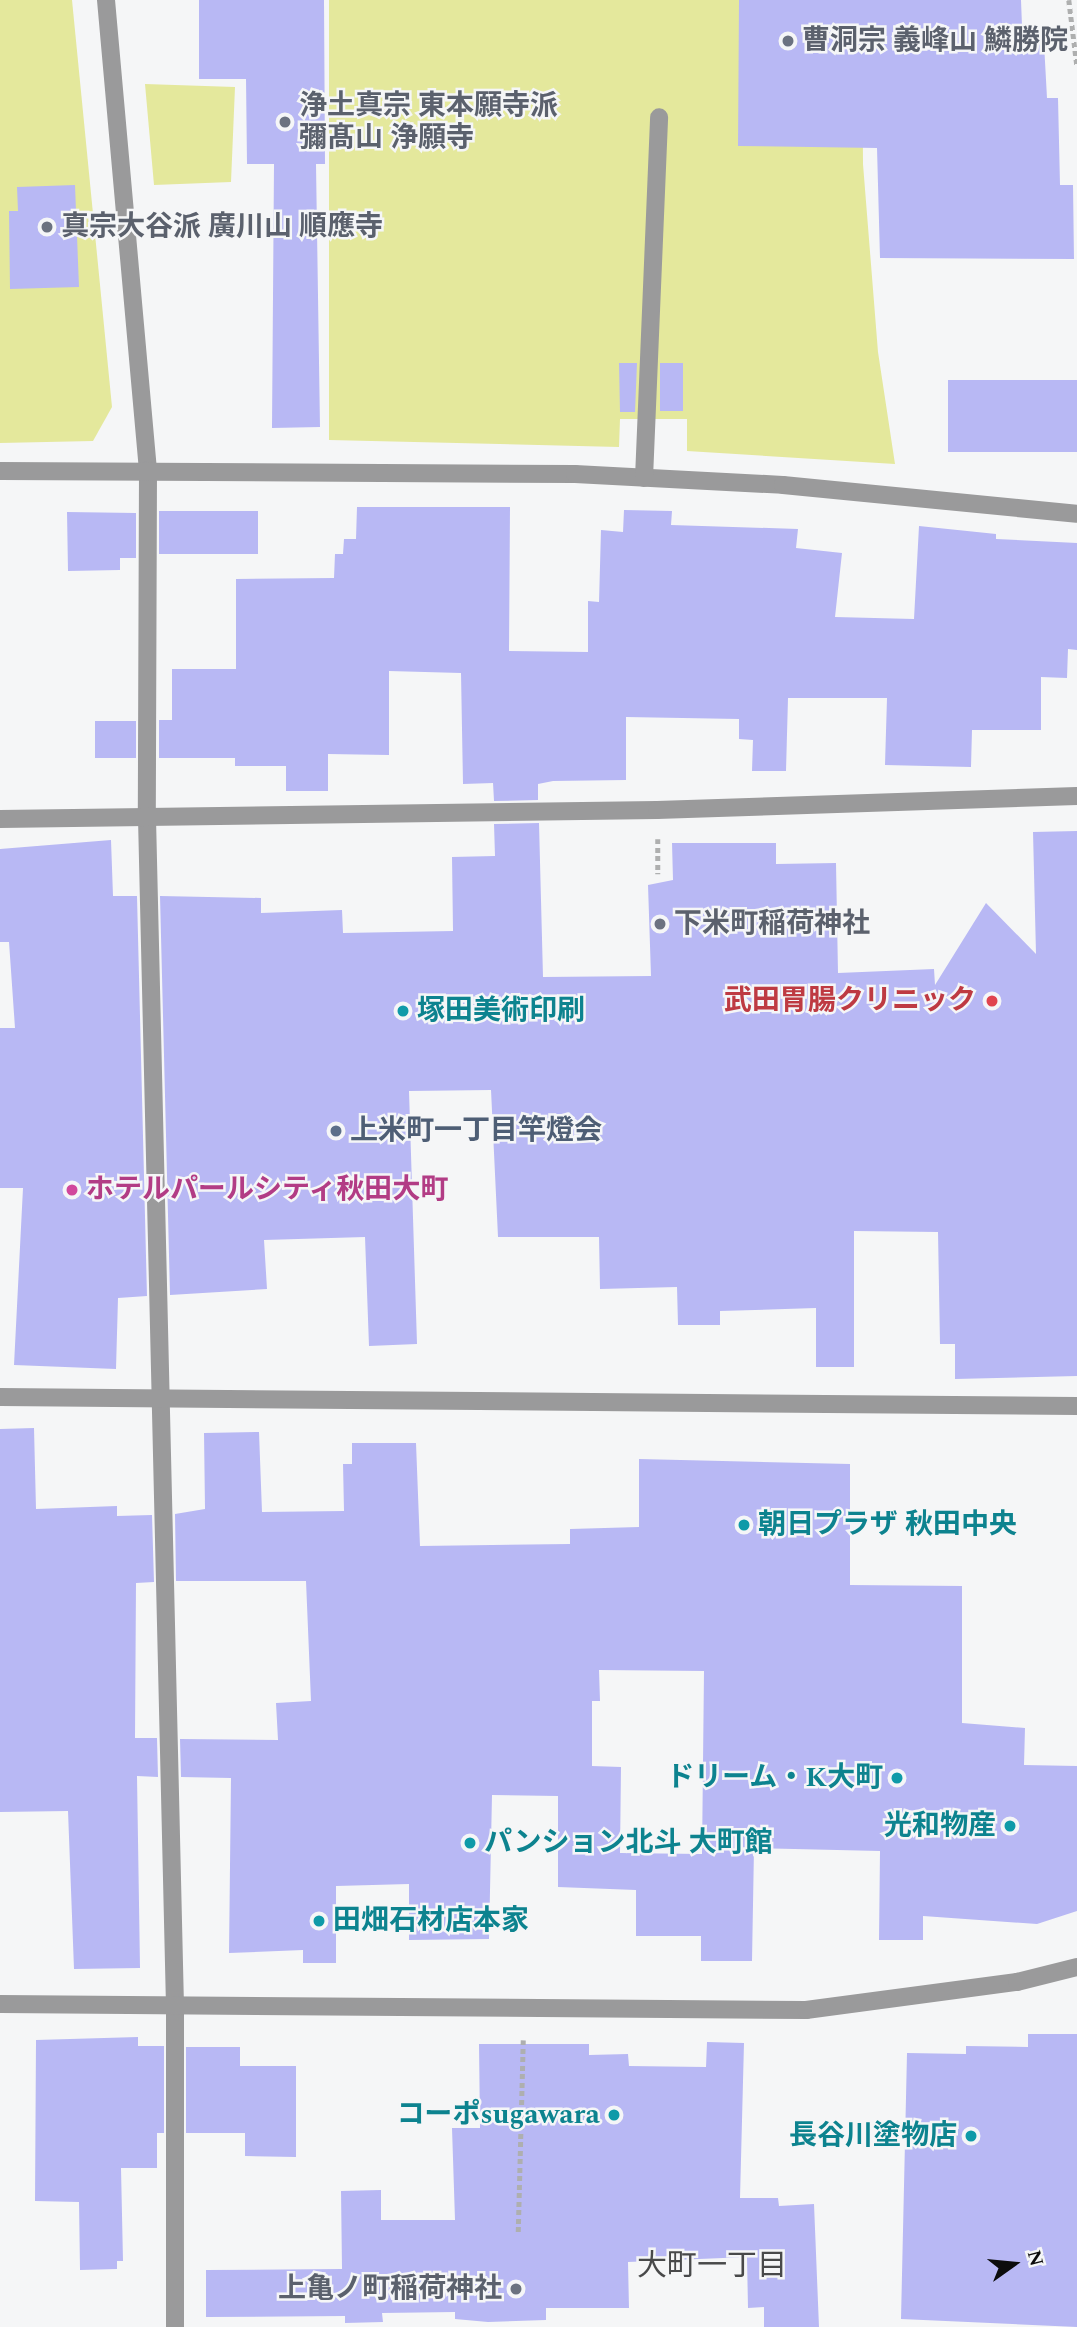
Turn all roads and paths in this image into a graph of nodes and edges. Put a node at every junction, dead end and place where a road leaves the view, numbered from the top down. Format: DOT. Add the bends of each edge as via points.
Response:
graph roads {
  1 [pos="106,0"];
  2 [pos="1069,0"];
  3 [pos="1077,65"];
  4 [pos="659,117"];
  5 [pos="148,470"];
  6 [pos="0,471"];
  7 [pos="645,478"];
  8 [pos="1077,514"];
  9 [pos="1077,796"];
  10 [pos="147,818"];
  11 [pos="0,819"];
  12 [pos="0,1397"];
  13 [pos="158,1399"];
  14 [pos="1077,1406"];
  15 [pos="1077,1967"];
  16 [pos="0,2004"];
  17 [pos="175,2005"];
  18 [pos="524,2008"];
  19 [pos="518,2232"];
  20 [pos="175,2327"];
  1 -- 5 [label="street"];
  2 -- 3 [label="path"];
  4 -- 7 [label="street"];
  5 -- 6 [label="street"];
  5 -- 7 [label="street"];
  5 -- 10 [label="street"];
  7 -- 8 [label="street" via="783,485"];
  9 -- 10 [label="street" via="657,810"];
  10 -- 11 [label="street"];
  10 -- 13 [label="street"];
  12 -- 13 [label="street"];
  13 -- 14 [label="street"];
  13 -- 17 [label="street"];
  15 -- 18 [label="street" via="1017,1982 806,2010"];
  16 -- 17 [label="street"];
  17 -- 18 [label="street"];
  17 -- 20 [label="street"];
  18 -- 19 [label="path"];
}
